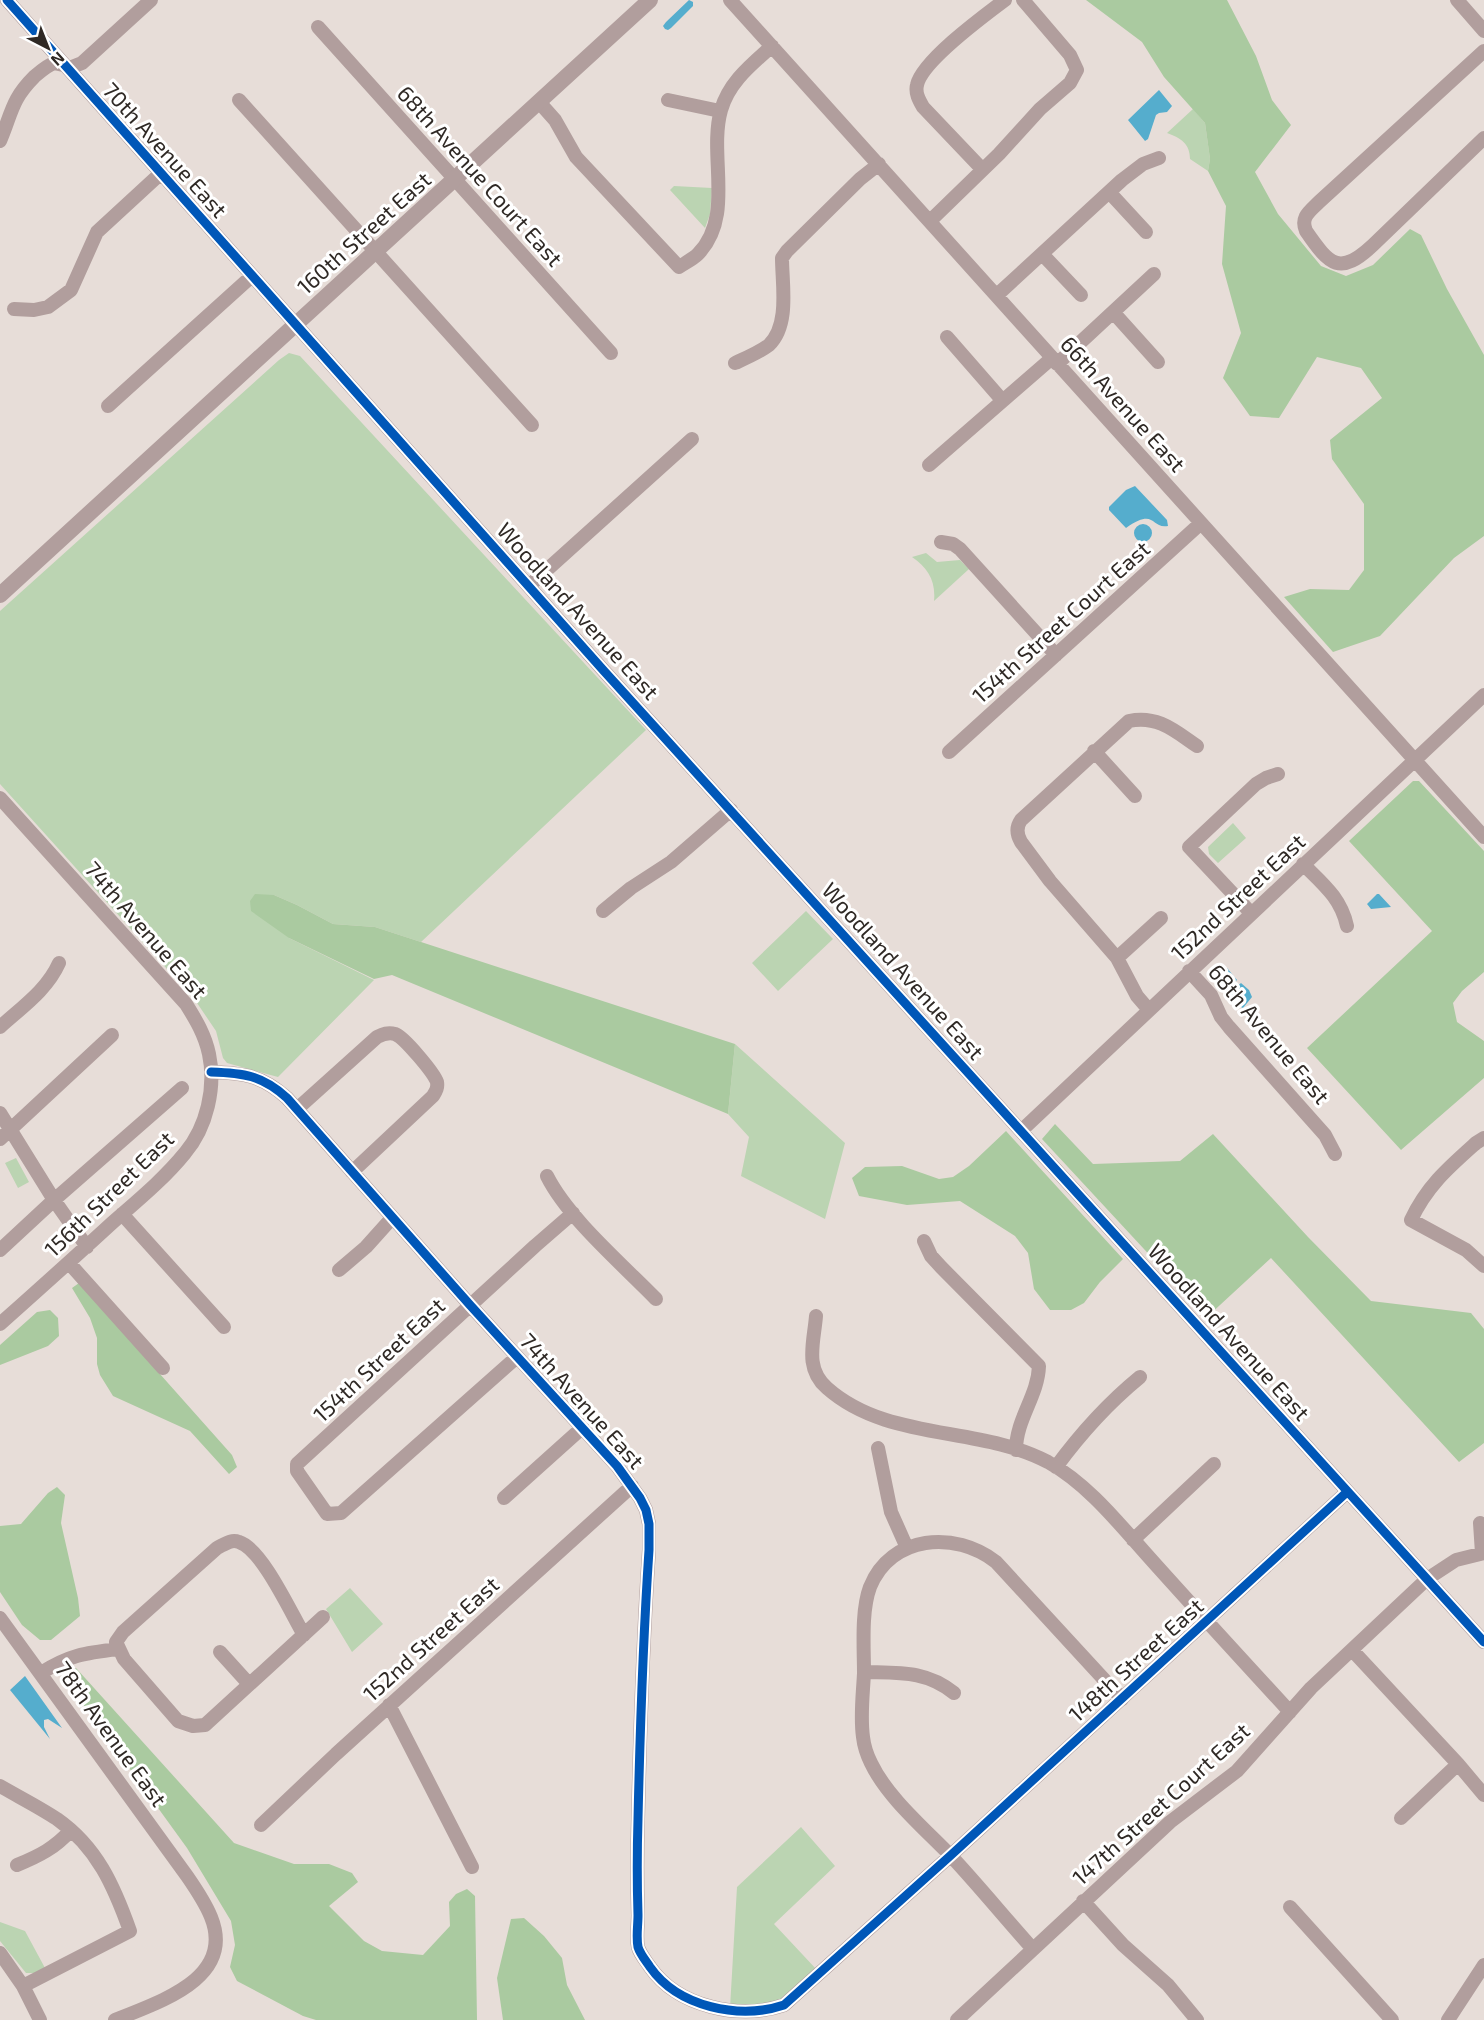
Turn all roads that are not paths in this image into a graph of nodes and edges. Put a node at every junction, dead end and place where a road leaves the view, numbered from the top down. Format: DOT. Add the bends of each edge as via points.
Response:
graph roads {
  1 [pos="7,0"];
  2 [pos="151,0"];
  3 [pos="650,0"];
  4 [pos="730,0"];
  5 [pos="1005,0"];
  6 [pos="1023,0"];
  7 [pos="1456,0"];
  8 [pos="318,27"];
  9 [pos="1484,31"];
  10 [pos="772,46"];
  11 [pos="1484,51"];
  12 [pos="63,65"];
  13 [pos="239,100"];
  14 [pos="669,100"];
  15 [pos="539,102"];
  16 [pos="720,111"];
  17 [pos="1484,138"];
  18 [pos="0,141"];
  19 [pos="1159,158"];
  20 [pos="879,164"];
  21 [pos="982,169"];
  22 [pos="160,174"];
  23 [pos="455,180"];
  24 [pos="1110,193"];
  25 [pos="930,221"];
  26 [pos="1146,232"];
  27 [pos="375,253"];
  28 [pos="1043,255"];
  29 [pos="1154,274"];
  30 [pos="252,276"];
  31 [pos="997,295"];
  32 [pos="1081,295"];
  33 [pos="14,309"];
  34 [pos="1113,312"];
  35 [pos="296,325"];
  36 [pos="947,337"];
  37 [pos="611,353"];
  38 [pos="1055,361"];
  39 [pos="1158,362"];
  40 [pos="735,363"];
  41 [pos="1002,400"];
  42 [pos="108,406"];
  43 [pos="532,425"];
  44 [pos="692,439"];
  45 [pos="929,465"];
  46 [pos="1201,523"];
  47 [pos="942,542"];
  48 [pos="530,585"];
  49 [pos="0,594"];
  50 [pos="1056,655"];
  51 [pos="1484,694"];
  52 [pos="1197,746"];
  53 [pos="1094,751"];
  54 [pos="949,752"];
  55 [pos="1414,760"];
  56 [pos="1278,774"];
  57 [pos="1135,796"];
  58 [pos="0,798"];
  59 [pos="731,810"];
  60 [pos="1484,837"];
  61 [pos="1304,864"];
  62 [pos="603,911"];
  63 [pos="1251,913"];
  64 [pos="1161,918"];
  65 [pos="1347,926"];
  66 [pos="1117,958"];
  67 [pos="59,963"];
  68 [pos="1189,971"];
  69 [pos="1149,1010"];
  70 [pos="0,1027"];
  71 [pos="112,1035"];
  72 [pos="211,1072"];
  73 [pos="182,1088"];
  74 [pos="297,1109"];
  75 [pos="0,1113"];
  76 [pos="1022,1130"];
  77 [pos="5,1134"];
  78 [pos="1484,1138"];
  79 [pos="1335,1154"];
  80 [pos="352,1172"];
  81 [pos="547,1176"];
  82 [pos="54,1200"];
  83 [pos="573,1213"];
  84 [pos="122,1214"];
  85 [pos="393,1218"];
  86 [pos="924,1241"];
  87 [pos="87,1246"];
  88 [pos="0,1250"];
  89 [pos="69,1263"];
  90 [pos="1484,1266"];
  91 [pos="339,1270"];
  92 [pos="656,1299"];
  93 [pos="470,1305"];
  94 [pos="816,1316"];
  95 [pos="0,1324"];
  96 [pos="224,1327"];
  97 [pos="517,1357"];
  98 [pos="163,1368"];
  99 [pos="1140,1377"];
  100 [pos="582,1428"];
  101 [pos="1016,1447"];
  102 [pos="878,1448"];
  103 [pos="1214,1464"];
  104 [pos="1056,1467"];
  105 [pos="632,1486"];
  106 [pos="1347,1492"];
  107 [pos="504,1498"];
  108 [pos="1480,1523"];
  109 [pos="1133,1540"];
  110 [pos="902,1551"];
  111 [pos="1483,1553"];
  112 [pos="1427,1580"];
  113 [pos="323,1617"];
  114 [pos="0,1618"];
  115 [pos="1207,1622"];
  116 [pos="304,1635"];
  117 [pos="1484,1642"];
  118 [pos="118,1649"];
  119 [pos="1352,1650"];
  120 [pos="220,1652"];
  121 [pos="864,1672"];
  122 [pos="41,1673"];
  123 [pos="249,1684"];
  124 [pos="954,1693"];
  125 [pos="1122,1699"];
  126 [pos="389,1705"];
  127 [pos="1290,1712"];
  128 [pos="1458,1764"];
  129 [pos="0,1786"];
  130 [pos="1484,1795"];
  131 [pos="1401,1818"];
  132 [pos="261,1825"];
  133 [pos="71,1830"];
  134 [pos="948,1854"];
  135 [pos="17,1865"];
  136 [pos="472,1867"];
  137 [pos="1083,1901"];
  138 [pos="1290,1907"];
  139 [pos="1032,1948"];
  140 [pos="0,1953"];
  141 [pos="646,1961"];
  142 [pos="1484,1965"];
  143 [pos="23,1986"];
  144 [pos="40,2020"];
  145 [pos="115,2020"];
  146 [pos="957,2020"];
  147 [pos="1197,2020"];
  148 [pos="1392,2020"];
  149 [pos="1448,2020"];
  1 -- 12 [label="street, 70th Avenue East"];
  2 -- 12 [label="street" via="82,63"];
  3 -- 15 [label="main road, 160th Street East"];
  4 -- 10 [label="street, 66th Avenue East"];
  5 -- 21 [label="street" via="957,38 926,69 917,84 923,107"];
  6 -- 21 [label="street" via="1070,55 1077,70 1070,83"];
  7 -- 9 [label="street"];
  8 -- 23 [label="street, 68th Avenue Court East"];
  10 -- 16 [label="street" via="738,77"];
  10 -- 20 [label="street, 66th Avenue East"];
  11 -- 17 [label="street" via="1319,202 1305,216 1304,225 1331,259 1338,264 1350,263 1374,245"];
  12 -- 18 [label="street" via="49,65 21,90"];
  12 -- 22 [label="street, 70th Avenue East"];
  13 -- 27 [label="street"];
  14 -- 16 [label="street"];
  15 -- 16 [label="street" via="555,120 576,157 679,267 697,255 714,225"];
  15 -- 23 [label="main road, 160th Street East"];
  19 -- 24 [label="street" via="1143,164"];
  20 -- 25 [label="street, 66th Avenue East"];
  20 -- 40 [label="street" via="787,251 782,258 783,309 777,335 768,346"];
  21 -- 25 [label="street"];
  22 -- 30 [label="street, 70th Avenue East"];
  22 -- 33 [label="street" via="97,232 71,290 48,307"];
  23 -- 27 [label="main road, 160th Street East"];
  23 -- 37 [label="street, 68th Avenue Court East"];
  24 -- 26 [label="street"];
  24 -- 28 [label="street"];
  25 -- 31 [label="street, 66th Avenue East"];
  27 -- 35 [label="main road, 160th Street East"];
  27 -- 43 [label="street"];
  28 -- 31 [label="street"];
  28 -- 32 [label="street"];
  29 -- 34 [label="street"];
  30 -- 35 [label="street, 70th Avenue East"];
  30 -- 42 [label="street"];
  31 -- 38 [label="street, 66th Avenue East"];
  34 -- 38 [label="street"];
  34 -- 39 [label="street"];
  35 -- 48 [label="street, Woodland Avenue East"];
  35 -- 49 [label="main road, 160th Street East"];
  36 -- 41 [label="street"];
  38 -- 41 [label="street"];
  38 -- 46 [label="street, 66th Avenue East"];
  41 -- 45 [label="street"];
  44 -- 48 [label="street"];
  46 -- 50 [label="street, 154th Street Court East"];
  46 -- 55 [label="street, 66th Avenue East"];
  47 -- 50 [label="street" via="960,549"];
  48 -- 59 [label="street, Woodland Avenue East"];
  50 -- 54 [label="street, 154th Street Court East"];
  51 -- 55 [label="street, 152nd Street East"];
  52 -- 53 [label="street" via="1148,718 1129,721"];
  53 -- 57 [label="street"];
  53 -- 66 [label="street" via="1021,820 1018,835 1050,881"];
  55 -- 60 [label="street, 66th Avenue East"];
  55 -- 61 [label="street, 152nd Street East"];
  56 -- 63 [label="street" via="1256,784 1190,847"];
  58 -- 72 [label="street, 74th Avenue East" via="186,1004 205,1039"];
  59 -- 62 [label="street" via="671,862"];
  59 -- 76 [label="street, Woodland Avenue East"];
  61 -- 63 [label="street, 152nd Street East"];
  61 -- 65 [label="street" via="1342,907"];
  63 -- 68 [label="street, 152nd Street East"];
  64 -- 66 [label="street"];
  66 -- 69 [label="street"];
  67 -- 70 [label="street" via="44,988"];
  68 -- 69 [label="street, 152nd Street East"];
  68 -- 79 [label="street, 68th Avenue East" via="1211,995 1229,1027 1325,1135"];
  69 -- 76 [label="street, 152nd Street East"];
  71 -- 77 [label="street"];
  72 -- 74 [label="street, 74th Avenue East" via="240,1073 262,1080"];
  72 -- 84 [label="street, 156th Street East" via="208,1105 194,1142"];
  73 -- 82 [label="street"];
  74 -- 80 [label="street, 74th Avenue East"];
  74 -- 80 [label="street" via="377,1037 399,1035 433,1075 435,1092"];
  75 -- 77 [label="street"];
  76 -- 106 [label="street, Woodland Avenue East"];
  77 -- 82 [label="street"];
  78 -- 90 [label="street" via="1443,1172 1420,1200 1411,1220 1466,1250"];
  80 -- 85 [label="street, 74th Avenue East"];
  81 -- 83 [label="street"];
  82 -- 87 [label="street"];
  82 -- 88 [label="street"];
  83 -- 92 [label="street"];
  83 -- 93 [label="street, 154th Street East"];
  84 -- 87 [label="street, 156th Street East"];
  84 -- 96 [label="street"];
  85 -- 91 [label="street"];
  85 -- 93 [label="street, 74th Avenue East"];
  86 -- 101 [label="street" via="941,1267 1039,1366 1018,1428"];
  87 -- 89 [label="street, 156th Street East"];
  89 -- 95 [label="street, 156th Street East"];
  89 -- 98 [label="street"];
  93 -- 97 [label="street, 74th Avenue East"];
  93 -- 97 [label="street, 154th Street East" via="296,1466 327,1514 345,1510"];
  94 -- 101 [label="street" via="813,1371 836,1396 889,1422"];
  97 -- 100 [label="street, 74th Avenue East"];
  99 -- 104 [label="street" via="1080,1434"];
  100 -- 105 [label="street, 74th Avenue East"];
  100 -- 107 [label="street"];
  101 -- 104 [label="street"];
  102 -- 110 [label="street"];
  103 -- 109 [label="street"];
  104 -- 109 [label="street" via="1099,1502"];
  105 -- 126 [label="street, 152nd Street East"];
  105 -- 141 [label="street, 74th Avenue East" via="649,1524 637,1875 639,1949"];
  106 -- 112 [label="street, Woodland Avenue East"];
  106 -- 115 [label="street, 148th Street East"];
  108 -- 111 [label="street, 147th Street Court East"];
  109 -- 115 [label="street"];
  110 -- 121 [label="street" via="878,1572 869,1590"];
  110 -- 125 [label="street" via="951,1541 986,1554"];
  111 -- 112 [label="street, 147th Street Court East" via="1456,1560"];
  112 -- 117 [label="street, Woodland Avenue East"];
  112 -- 119 [label="street, 147th Street Court East"];
  113 -- 116 [label="street"];
  114 -- 122 [label="street, 78th Avenue East"];
  115 -- 125 [label="street, 148th Street East"];
  115 -- 127 [label="street"];
  116 -- 118 [label="street" via="265,1566 254,1552 238,1541 231,1541 217,1548 123,1632 116,1642"];
  116 -- 123 [label="street"];
  118 -- 122 [label="street" via="75,1655"];
  118 -- 123 [label="street" via="178,1721 193,1726 205,1725"];
  119 -- 127 [label="street, 147th Street Court East"];
  119 -- 128 [label="street"];
  120 -- 123 [label="street"];
  121 -- 124 [label="street" via="923,1676"];
  121 -- 134 [label="street" via="862,1728 872,1764 895,1797"];
  122 -- 145 [label="street, 78th Avenue East" via="187,1876 205,1904 214,1928 215,1949 195,1982"];
  125 -- 134 [label="street, 148th Street East"];
  126 -- 132 [label="street, 152nd Street East"];
  126 -- 136 [label="street"];
  127 -- 137 [label="street, 147th Street Court East" via="1237,1771 1170,1822"];
  128 -- 130 [label="street"];
  128 -- 131 [label="street"];
  129 -- 133 [label="street"];
  133 -- 135 [label="street" via="44,1854"];
  133 -- 143 [label="street" via="106,1872 130,1930"];
  134 -- 139 [label="street"];
  134 -- 141 [label="street, 148th Street East" via="776,2009 733,2014 703,2007 666,1986"];
  137 -- 139 [label="street, 147th Street Court East"];
  137 -- 147 [label="street" via="1123,1945 1168,1985"];
  138 -- 148 [label="street"];
  139 -- 146 [label="street, 147th Street Court East"];
  140 -- 143 [label="street"];
  142 -- 149 [label="street"];
  143 -- 144 [label="street"];
}
